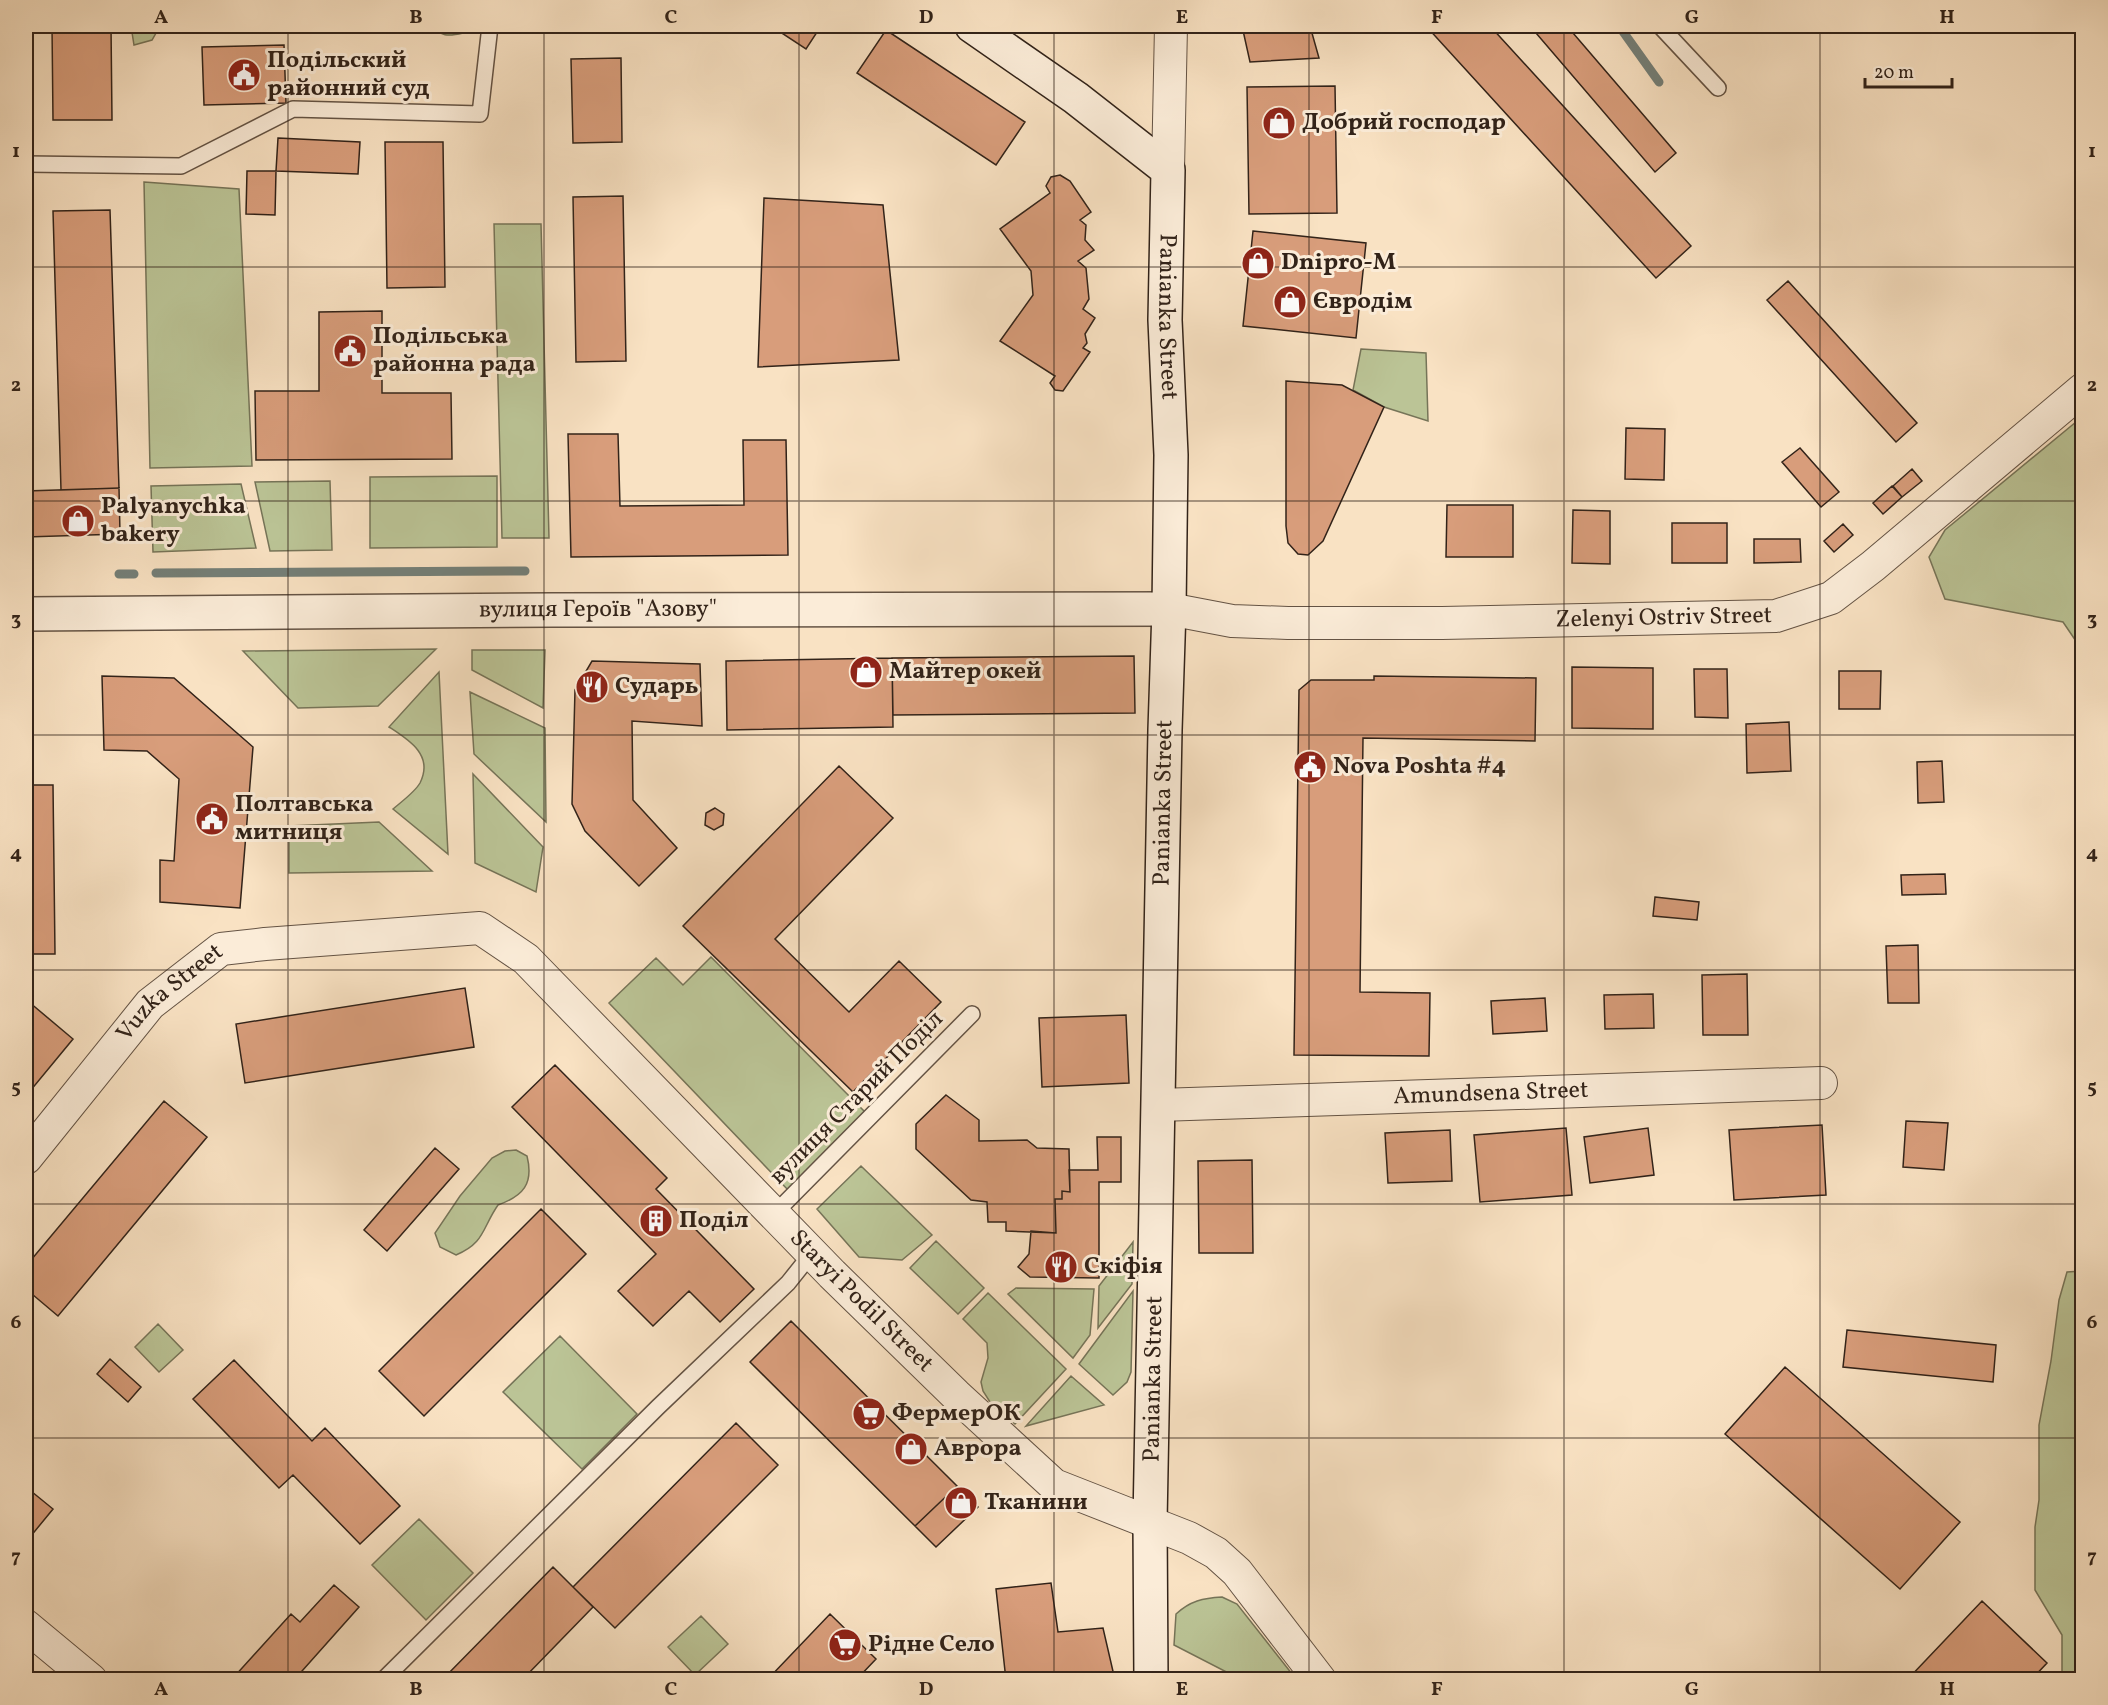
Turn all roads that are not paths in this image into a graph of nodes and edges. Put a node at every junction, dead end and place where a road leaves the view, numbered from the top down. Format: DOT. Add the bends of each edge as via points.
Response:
graph roads {
  1 [pos="490,26"];
  2 [pos="972,26"];
  3 [pos="1171,26"];
  4 [pos="1660,26"];
  5 [pos="1718,88"];
  6 [pos="26,164"];
  7 [pos="1168,170"];
  8 [pos="2082,390"];
  9 [pos="1169,609"];
  10 [pos="26,614"];
  11 [pos="480,928"];
  12 [pos="972,1014"];
  13 [pos="1821,1083"];
  14 [pos="1159,1105"];
  15 [pos="26,1158"];
  16 [pos="774,1214"];
  17 [pos="812,1253"];
  18 [pos="1150,1522"];
  19 [pos="26,1626"];
  20 [pos="86,1678"];
  21 [pos="383,1680"];
  22 [pos="1151,1680"];
  23 [pos="1320,1680"];
  1 -- 6 [label="lane" via="480,114 293,109 181,166"];
  2 -- 7 [label="main road" via="1076,98"];
  3 -- 7 [label="street"];
  4 -- 5 [label="lane"];
  7 -- 9 [label="main road, Panianka Street" via="1165,320 1171,455"];
  8 -- 9 [label="street, Zelenyi Ostriv Street" via="1831,598 1776,616 1288,623 1232,621"];
  9 -- 10 [label="main road, вулиця Героїв \"Азову\""];
  9 -- 14 [label="main road, Panianka Street"];
  11 -- 15 [label="street, Vuzka Street" via="221,949 150,1004"];
  11 -- 16 [label="street, Staryi Podil Street" via="526,959"];
  12 -- 16 [label="lane, вулиця Старий Поділ"];
  13 -- 14 [label="street, Amundsena Street"];
  14 -- 18 [label="main road, Panianka Street"];
  16 -- 17 [label="street, Staryi Podil Street"];
  17 -- 18 [label="street, Staryi Podil Street" via="1054,1485"];
  17 -- 21 [label="lane" via="788,1282"];
  18 -- 22 [label="main road, Panianka Street"];
  18 -- 23 [label="street, Staryi Podil Street" via="1216,1552 1237,1572"];
  19 -- 20 [label="street"];
}
